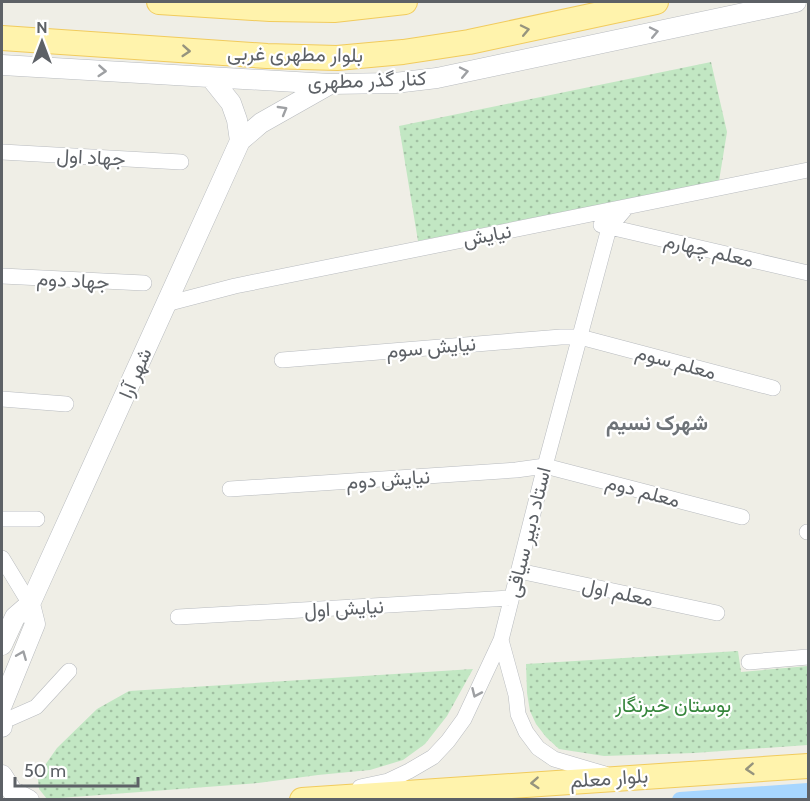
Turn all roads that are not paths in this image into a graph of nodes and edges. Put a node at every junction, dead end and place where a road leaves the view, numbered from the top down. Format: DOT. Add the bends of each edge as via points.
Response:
graph roads {
  1 [pos="159,2"];
  2 [pos="405,2"];
  3 [pos="656,2"];
  4 [pos="796,2"];
  5 [pos="2,38"];
  6 [pos="2,65"];
  7 [pos="211,78"];
  8 [pos="330,84"];
  9 [pos="240,141"];
  10 [pos="2,152"];
  11 [pos="181,162"];
  12 [pos="808,170"];
  13 [pos="626,208"];
  14 [pos="580,217"];
  15 [pos="609,228"];
  16 [pos="808,273"];
  17 [pos="2,276"];
  18 [pos="144,283"];
  19 [pos="166,304"];
  20 [pos="580,337"];
  21 [pos="282,360"];
  22 [pos="773,387"];
  23 [pos="2,399"];
  24 [pos="66,404"];
  25 [pos="545,466"];
  26 [pos="230,489"];
  27 [pos="742,517"];
  28 [pos="2,519"];
  29 [pos="37,519"];
  30 [pos="2,558"];
  31 [pos="519,571"];
  32 [pos="511,598"];
  33 [pos="30,604"];
  34 [pos="717,613"];
  35 [pos="178,618"];
  36 [pos="501,640"];
  37 [pos="2,645"];
  38 [pos="808,657"];
  39 [pos="749,662"];
  40 [pos="69,671"];
  41 [pos="2,717"];
  42 [pos="808,766"];
  43 [pos="2,776"];
  44 [pos="620,778"];
  45 [pos="313,799"];
  46 [pos="29,800"];
  1 -- 2 [label="main road" via="334,10"];
  5 -- 3 [label="main road, بلوار مطهری غربی, one-way" via="337,58 469,42"];
  8 -- 4 [label="street, کنار گذر مطهری, one-way" via="436,78"];
  6 -- 7 [label="street, کنار گذر مطهری, one-way"];
  7 -- 8 [label="street, کنار گذر مطهری"];
  7 -- 9 [label="street" via="231,103"];
  9 -- 8 [label="street, one-way" via="261,123"];
  9 -- 19 [label="street, شهر آرا"];
  10 -- 11 [label="street, جهاد اول"];
  12 -- 13 [label="street, نيايش"];
  13 -- 14 [label="street, نيايش"];
  13 -- 15 [label="street"];
  14 -- 15 [label="street, معلم چهارم"];
  14 -- 19 [label="street, نيايش" via="236,286"];
  15 -- 16 [label="street, معلم چهارم"];
  15 -- 20 [label="street, استاد دبیر سیاقی"];
  17 -- 18 [label="street, جهاد دوم"];
  19 -- 33 [label="street, شهر آرا"];
  20 -- 21 [label="street, نیایش سوم"];
  20 -- 22 [label="street, معلم سوم"];
  20 -- 25 [label="street, استاد دبیر سیاقی"];
  23 -- 24 [label="street"];
  25 -- 26 [label="street, نیایش دوم"];
  25 -- 27 [label="street, معلم دوم"];
  25 -- 31 [label="street, استاد دبیر سیاقی"];
  28 -- 29 [label="street"];
  30 -- 33 [label="street"];
  31 -- 32 [label="street, استاد دبیر سیاقی"];
  31 -- 34 [label="street, معلم اول"];
  32 -- 35 [label="street, نیایش اول"];
  32 -- 36 [label="street, استاد دبیر سیاقی"];
  33 -- 37 [label="street, شهر آرا" via="15,617"];
  41 -- 33 [label="street, شهر آرا, one-way" via="35,624"];
  36 -- 44 [label="street, استاد دبیر سیاقی" via="518,714 538,748 554,759"];
  36 -- 45 [label="street, one-way" via="464,719 433,758 388,781"];
  38 -- 39 [label="street"];
  40 -- 41 [label="street" via="36,707"];
  42 -- 44 [label="main road, بلوار معلم, one-way"];
  43 -- 46 [label="street" via="12,791"];
  44 -- 45 [label="main road, بلوار معلم, one-way"];
}
